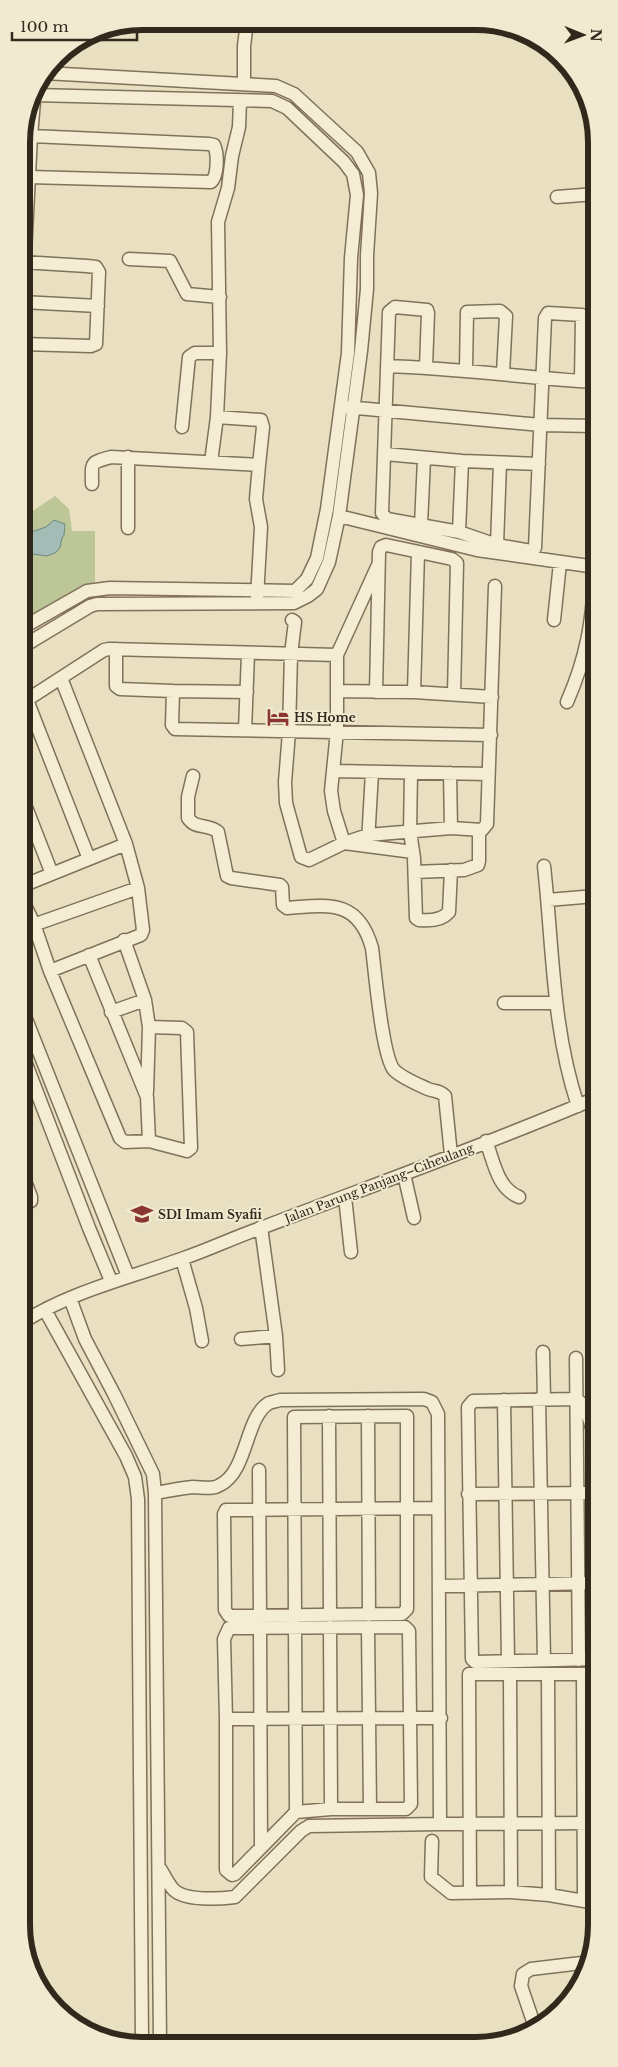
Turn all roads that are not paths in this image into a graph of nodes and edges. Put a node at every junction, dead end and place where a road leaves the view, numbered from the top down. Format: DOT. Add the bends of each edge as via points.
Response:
graph roads {
  1 [pos="247,30"];
  2 [pos="53,74"];
  3 [pos="244,83"];
  4 [pos="42,92"];
  5 [pos="240,102"];
  6 [pos="30,130"];
  7 [pos="30,136"];
  8 [pos="30,177"];
  9 [pos="588,195"];
  10 [pos="557,197"];
  11 [pos="129,259"];
  12 [pos="30,262"];
  13 [pos="220,297"];
  14 [pos="30,302"];
  15 [pos="98,306"];
  16 [pos="30,344"];
  17 [pos="220,353"];
  18 [pos="387,366"];
  19 [pos="426,367"];
  20 [pos="466,370"];
  21 [pos="503,373"];
  22 [pos="542,379"];
  23 [pos="581,381"];
  24 [pos="588,382"];
  25 [pos="341,407"];
  26 [pos="354,408"];
  27 [pos="385,410"];
  28 [pos="217,417"];
  29 [pos="540,425"];
  30 [pos="588,426"];
  31 [pos="182,427"];
  32 [pos="385,454"];
  33 [pos="128,457"];
  34 [pos="424,459"];
  35 [pos="462,461"];
  36 [pos="211,462"];
  37 [pos="500,463"];
  38 [pos="539,464"];
  39 [pos="259,465"];
  40 [pos="92,484"];
  41 [pos="339,516"];
  42 [pos="421,525"];
  43 [pos="128,528"];
  44 [pos="459,532"];
  45 [pos="497,545"];
  46 [pos="418,552"];
  47 [pos="560,563"];
  48 [pos="378,565"];
  49 [pos="588,566"];
  50 [pos="494,586"];
  51 [pos="258,597"];
  52 [pos="294,597"];
  53 [pos="554,620"];
  54 [pos="30,623"];
  55 [pos="30,642"];
  56 [pos="588,642"];
  57 [pos="116,649"];
  58 [pos="248,654"];
  59 [pos="291,654"];
  60 [pos="337,655"];
  61 [pos="61,678"];
  62 [pos="172,691"];
  63 [pos="337,691"];
  64 [pos="246,692"];
  65 [pos="376,692"];
  66 [pos="414,692"];
  67 [pos="454,694"];
  68 [pos="492,697"];
  69 [pos="30,699"];
  70 [pos="567,702"];
  71 [pos="30,714"];
  72 [pos="245,730"];
  73 [pos="289,732"];
  74 [pos="337,732"];
  75 [pos="491,735"];
  76 [pos="334,771"];
  77 [pos="372,772"];
  78 [pos="411,773"];
  79 [pos="450,773"];
  80 [pos="488,774"];
  81 [pos="193,776"];
  82 [pos="30,818"];
  83 [pos="451,828"];
  84 [pos="479,830"];
  85 [pos="410,832"];
  86 [pos="368,840"];
  87 [pos="344,843"];
  88 [pos="126,844"];
  89 [pos="413,852"];
  90 [pos="89,859"];
  91 [pos="544,866"];
  92 [pos="451,870"];
  93 [pos="415,872"];
  94 [pos="52,874"];
  95 [pos="30,883"];
  96 [pos="138,888"];
  97 [pos="588,897"];
  98 [pos="548,900"];
  99 [pos="30,926"];
  100 [pos="30,931"];
  101 [pos="124,940"];
  102 [pos="89,955"];
  103 [pos="50,971"];
  104 [pos="145,1000"];
  105 [pos="504,1003"];
  106 [pos="555,1003"];
  107 [pos="111,1012"];
  108 [pos="149,1027"];
  109 [pos="30,1029"];
  110 [pos="30,1077"];
  111 [pos="147,1097"];
  112 [pos="588,1102"];
  113 [pos="578,1106"];
  114 [pos="149,1141"];
  115 [pos="486,1141"];
  116 [pos="451,1155"];
  117 [pos="404,1174"];
  118 [pos="345,1197"];
  119 [pos="519,1197"];
  120 [pos="414,1218"];
  121 [pos="262,1227"];
  122 [pos="351,1252"];
  123 [pos="182,1259"];
  124 [pos="128,1276"];
  125 [pos="112,1281"];
  126 [pos="70,1298"];
  127 [pos="45,1310"];
  128 [pos="30,1318"];
  129 [pos="276,1336"];
  130 [pos="242,1339"];
  131 [pos="202,1341"];
  132 [pos="543,1352"];
  133 [pos="576,1358"];
  134 [pos="278,1370"];
  135 [pos="541,1399"];
  136 [pos="576,1399"];
  137 [pos="504,1400"];
  138 [pos="588,1415"];
  139 [pos="329,1416"];
  140 [pos="368,1416"];
  141 [pos="259,1470"];
  142 [pos="155,1493"];
  143 [pos="540,1493"];
  144 [pos="577,1493"];
  145 [pos="588,1493"];
  146 [pos="468,1494"];
  147 [pos="505,1494"];
  148 [pos="438,1508"];
  149 [pos="330,1509"];
  150 [pos="369,1509"];
  151 [pos="407,1509"];
  152 [pos="260,1510"];
  153 [pos="294,1510"];
  154 [pos="578,1583"];
  155 [pos="588,1583"];
  156 [pos="542,1584"];
  157 [pos="470,1585"];
  158 [pos="506,1585"];
  159 [pos="439,1586"];
  160 [pos="330,1621"];
  161 [pos="369,1621"];
  162 [pos="260,1622"];
  163 [pos="295,1622"];
  164 [pos="544,1660"];
  165 [pos="579,1660"];
  166 [pos="588,1660"];
  167 [pos="508,1661"];
  168 [pos="510,1674"];
  169 [pos="548,1674"];
  170 [pos="583,1674"];
  171 [pos="588,1674"];
  172 [pos="331,1718"];
  173 [pos="369,1718"];
  174 [pos="410,1718"];
  175 [pos="440,1718"];
  176 [pos="226,1719"];
  177 [pos="260,1719"];
  178 [pos="296,1719"];
  179 [pos="588,1780"];
  180 [pos="331,1809"];
  181 [pos="370,1809"];
  182 [pos="296,1812"];
  183 [pos="588,1823"];
  184 [pos="440,1824"];
  185 [pos="470,1824"];
  186 [pos="511,1824"];
  187 [pos="549,1824"];
  188 [pos="432,1841"];
  189 [pos="261,1848"];
  190 [pos="159,1867"];
  191 [pos="511,1892"];
  192 [pos="470,1893"];
  193 [pos="549,1895"];
  194 [pos="588,1901"];
  195 [pos="581,1963"];
  196 [pos="533,2021"];
  197 [pos="142,2037"];
  198 [pos="160,2037"];
  1 -- 3 [label="street"];
  2 -- 3 [label="street"];
  3 -- 26 [label="street" via="276,86 294,94 357,152 369,173 367,289"];
  4 -- 5 [label="street"];
  5 -- 13 [label="street" via="228,188 219,215"];
  5 -- 25 [label="street" via="272,101 287,108 353,174 357,195 348,353"];
  6 -- 7 [label="street"];
  7 -- 8 [label="street" via="209,144 214,145 217,151 215,177 211,182"];
  9 -- 10 [label="street"];
  11 -- 13 [label="street" via="170,261 187,294"];
  12 -- 15 [label="street" via="96,267 99,272"];
  13 -- 17 [label="street"];
  14 -- 15 [label="street"];
  15 -- 16 [label="street" via="96,344"];
  17 -- 28 [label="street"];
  17 -- 31 [label="street" via="195,353 189,357"];
  18 -- 19 [label="street"];
  18 -- 19 [label="street" via="389,312 395,307 424,308 428,313"];
  18 -- 27 [label="street"];
  19 -- 20 [label="street"];
  20 -- 21 [label="street"];
  20 -- 21 [label="street" via="467,312 500,311 506,316"];
  21 -- 22 [label="street"];
  22 -- 23 [label="street"];
  22 -- 23 [label="street" via="546,315 580,313 583,318"];
  22 -- 29 [label="street"];
  23 -- 24 [label="street"];
  25 -- 26 [label="street"];
  25 -- 52 [label="street" via="317,558 308,579"];
  26 -- 27 [label="street"];
  26 -- 41 [label="street"];
  27 -- 29 [label="street"];
  27 -- 32 [label="street"];
  28 -- 36 [label="street"];
  28 -- 39 [label="street" via="260,420 264,428"];
  29 -- 30 [label="street"];
  29 -- 38 [label="street"];
  32 -- 34 [label="street"];
  32 -- 42 [label="street" via="382,513 387,519"];
  33 -- 36 [label="street"];
  33 -- 40 [label="street" via="94,461"];
  33 -- 43 [label="street"];
  34 -- 35 [label="street"];
  34 -- 42 [label="street"];
  35 -- 37 [label="street"];
  35 -- 44 [label="street"];
  36 -- 39 [label="street"];
  37 -- 38 [label="street"];
  37 -- 45 [label="street"];
  38 -- 45 [label="street" via="535,548 530,551"];
  39 -- 51 [label="street" via="256,499 261,527"];
  41 -- 47 [label="street" via="477,550"];
  41 -- 52 [label="street" via="329,562 317,589 308,596"];
  42 -- 44 [label="street"];
  44 -- 45 [label="street"];
  46 -- 48 [label="street" via="386,545 379,552"];
  46 -- 66 [label="street"];
  46 -- 67 [label="street" via="457,563"];
  47 -- 49 [label="street"];
  47 -- 53 [label="street"];
  48 -- 60 [label="street"];
  48 -- 65 [label="street"];
  50 -- 68 [label="street"];
  51 -- 52 [label="street"];
  51 -- 54 [label="street" via="110,588 87,591"];
  51 -- 55 [label="street" via="97,604"];
  52 -- 59 [label="street"];
  56 -- 70 [label="street"];
  57 -- 58 [label="street"];
  57 -- 61 [label="street" via="104,650"];
  57 -- 62 [label="street" via="117,688"];
  58 -- 59 [label="street"];
  58 -- 64 [label="street"];
  59 -- 60 [label="street"];
  59 -- 73 [label="street"];
  60 -- 63 [label="street"];
  61 -- 69 [label="street"];
  61 -- 88 [label="street"];
  62 -- 64 [label="street"];
  62 -- 72 [label="street" via="172,725 175,730"];
  63 -- 65 [label="street"];
  63 -- 74 [label="street"];
  64 -- 72 [label="street"];
  65 -- 66 [label="street"];
  66 -- 67 [label="street"];
  67 -- 68 [label="street"];
  68 -- 75 [label="street"];
  71 -- 90 [label="street"];
  72 -- 73 [label="street"];
  73 -- 74 [label="street"];
  73 -- 87 [label="street" via="286,803 301,857 309,860"];
  74 -- 75 [label="street"];
  74 -- 76 [label="street"];
  75 -- 80 [label="street"];
  76 -- 77 [label="street"];
  76 -- 87 [label="street" via="332,801"];
  77 -- 78 [label="street"];
  77 -- 86 [label="street"];
  78 -- 79 [label="street"];
  78 -- 85 [label="street"];
  79 -- 80 [label="street"];
  79 -- 83 [label="street"];
  80 -- 84 [label="street" via="487,824"];
  81 -- 116 [label="street" via="188,818 194,826 213,828 218,832 227,876 280,885 283,905 287,908 330,905 346,910 368,933 386,1049 393,1069 445,1096"];
  82 -- 94 [label="street"];
  83 -- 84 [label="street"];
  83 -- 85 [label="street"];
  84 -- 92 [label="street" via="478,865"];
  85 -- 86 [label="street"];
  85 -- 89 [label="street"];
  86 -- 87 [label="street"];
  86 -- 89 [label="street"];
  88 -- 90 [label="street"];
  88 -- 96 [label="street"];
  89 -- 93 [label="street"];
  90 -- 94 [label="street"];
  91 -- 98 [label="street"];
  92 -- 93 [label="street"];
  92 -- 93 [label="street" via="449,912 437,919 422,920 416,918"];
  94 -- 95 [label="street"];
  96 -- 99 [label="street"];
  96 -- 101 [label="street" via="142,933"];
  97 -- 98 [label="street"];
  98 -- 106 [label="street"];
  100 -- 103 [label="street"];
  101 -- 102 [label="street"];
  101 -- 104 [label="street"];
  102 -- 103 [label="street"];
  102 -- 107 [label="street"];
  103 -- 114 [label="street" via="120,1138 125,1142"];
  104 -- 107 [label="street"];
  104 -- 108 [label="street"];
  105 -- 106 [label="street"];
  106 -- 113 [label="street" via="569,1079"];
  107 -- 111 [label="street"];
  108 -- 111 [label="street"];
  108 -- 114 [label="street" via="182,1028 187,1032 191,1148 187,1151"];
  109 -- 124 [label="street"];
  110 -- 125 [label="street"];
  111 -- 114 [label="street"];
  112 -- 113 [label="street, Jalan Parung Panjang–Ciheulang"];
  113 -- 115 [label="street, Jalan Parung Panjang–Ciheulang"];
  115 -- 116 [label="street, Jalan Parung Panjang–Ciheulang"];
  115 -- 119 [label="street" via="503,1186"];
  116 -- 117 [label="street, Jalan Parung Panjang–Ciheulang"];
  117 -- 118 [label="street, Jalan Parung Panjang–Ciheulang"];
  117 -- 120 [label="street"];
  118 -- 121 [label="street, Jalan Parung Panjang–Ciheulang"];
  118 -- 122 [label="street"];
  121 -- 123 [label="street, Jalan Parung Panjang–Ciheulang"];
  121 -- 129 [label="street"];
  123 -- 124 [label="street, Jalan Parung Panjang–Ciheulang"];
  123 -- 131 [label="street"];
  124 -- 125 [label="street, Jalan Parung Panjang–Ciheulang"];
  125 -- 126 [label="street, Jalan Parung Panjang–Ciheulang"];
  126 -- 127 [label="street, Jalan Parung Panjang–Ciheulang"];
  126 -- 142 [label="street" via="85,1339 153,1474"];
  127 -- 128 [label="street, Jalan Parung Panjang–Ciheulang"];
  127 -- 197 [label="street" via="126,1456 135,1477 138,1499"];
  129 -- 130 [label="street"];
  129 -- 134 [label="street"];
  132 -- 135 [label="street"];
  133 -- 136 [label="street"];
  135 -- 136 [label="street"];
  135 -- 137 [label="street"];
  135 -- 143 [label="street"];
  136 -- 138 [label="street" via="585,1406"];
  136 -- 144 [label="street"];
  137 -- 146 [label="street" via="473,1401 468,1407"];
  137 -- 147 [label="street"];
  139 -- 140 [label="street"];
  139 -- 149 [label="street"];
  139 -- 153 [label="street" via="294,1417"];
  140 -- 150 [label="street"];
  140 -- 151 [label="street" via="407,1416"];
  141 -- 152 [label="street"];
  142 -- 148 [label="street" via="194,1487 215,1488 223,1484 240,1461 260,1412 268,1403 280,1400 424,1399 432,1402 438,1414"];
  142 -- 190 [label="street"];
  143 -- 144 [label="street"];
  143 -- 147 [label="street"];
  143 -- 156 [label="street"];
  144 -- 145 [label="street"];
  144 -- 154 [label="street"];
  146 -- 147 [label="street"];
  146 -- 157 [label="street"];
  147 -- 158 [label="street"];
  148 -- 151 [label="street"];
  148 -- 159 [label="street"];
  149 -- 150 [label="street"];
  149 -- 153 [label="street"];
  149 -- 160 [label="street"];
  150 -- 151 [label="street"];
  150 -- 161 [label="street"];
  151 -- 161 [label="street" via="407,1608 402,1614"];
  152 -- 153 [label="street"];
  152 -- 162 [label="street"];
  152 -- 162 [label="street" via="226,1510 224,1514 226,1613"];
  153 -- 163 [label="street"];
  154 -- 155 [label="street"];
  154 -- 156 [label="street"];
  154 -- 165 [label="street"];
  156 -- 158 [label="street"];
  156 -- 164 [label="street"];
  157 -- 158 [label="street"];
  157 -- 159 [label="street"];
  157 -- 167 [label="street" via="472,1660"];
  158 -- 167 [label="street"];
  159 -- 175 [label="street"];
  160 -- 161 [label="street"];
  160 -- 163 [label="street"];
  160 -- 172 [label="street"];
  161 -- 173 [label="street"];
  161 -- 174 [label="street" via="405,1627 409,1632"];
  162 -- 163 [label="street"];
  162 -- 176 [label="street" via="229,1628 226,1632"];
  162 -- 177 [label="street"];
  163 -- 178 [label="street"];
  164 -- 165 [label="street"];
  164 -- 167 [label="street"];
  165 -- 166 [label="street"];
  168 -- 169 [label="street"];
  168 -- 185 [label="street" via="469,1674"];
  168 -- 186 [label="street"];
  169 -- 170 [label="street"];
  169 -- 187 [label="street"];
  170 -- 171 [label="street"];
  170 -- 179 [label="street"];
  172 -- 173 [label="street"];
  172 -- 178 [label="street"];
  172 -- 180 [label="street"];
  173 -- 174 [label="street"];
  173 -- 181 [label="street"];
  174 -- 175 [label="street"];
  174 -- 181 [label="street" via="411,1804 406,1809"];
  175 -- 184 [label="street"];
  176 -- 177 [label="street"];
  176 -- 189 [label="street" via="226,1870 235,1874"];
  177 -- 178 [label="street"];
  177 -- 189 [label="street"];
  178 -- 182 [label="street"];
  180 -- 181 [label="street"];
  180 -- 182 [label="street"];
  182 -- 189 [label="street"];
  183 -- 187 [label="street"];
  184 -- 185 [label="street"];
  184 -- 190 [label="street" via="309,1826 235,1897 223,1899 184,1897 174,1890"];
  185 -- 186 [label="street"];
  185 -- 192 [label="street"];
  186 -- 187 [label="street"];
  186 -- 191 [label="street"];
  187 -- 193 [label="street"];
  188 -- 192 [label="street" via="431,1877 451,1893"];
  190 -- 198 [label="street"];
  191 -- 192 [label="street"];
  191 -- 193 [label="street"];
  193 -- 194 [label="street"];
  195 -- 196 [label="street" via="523,1974 521,1986"];
}
